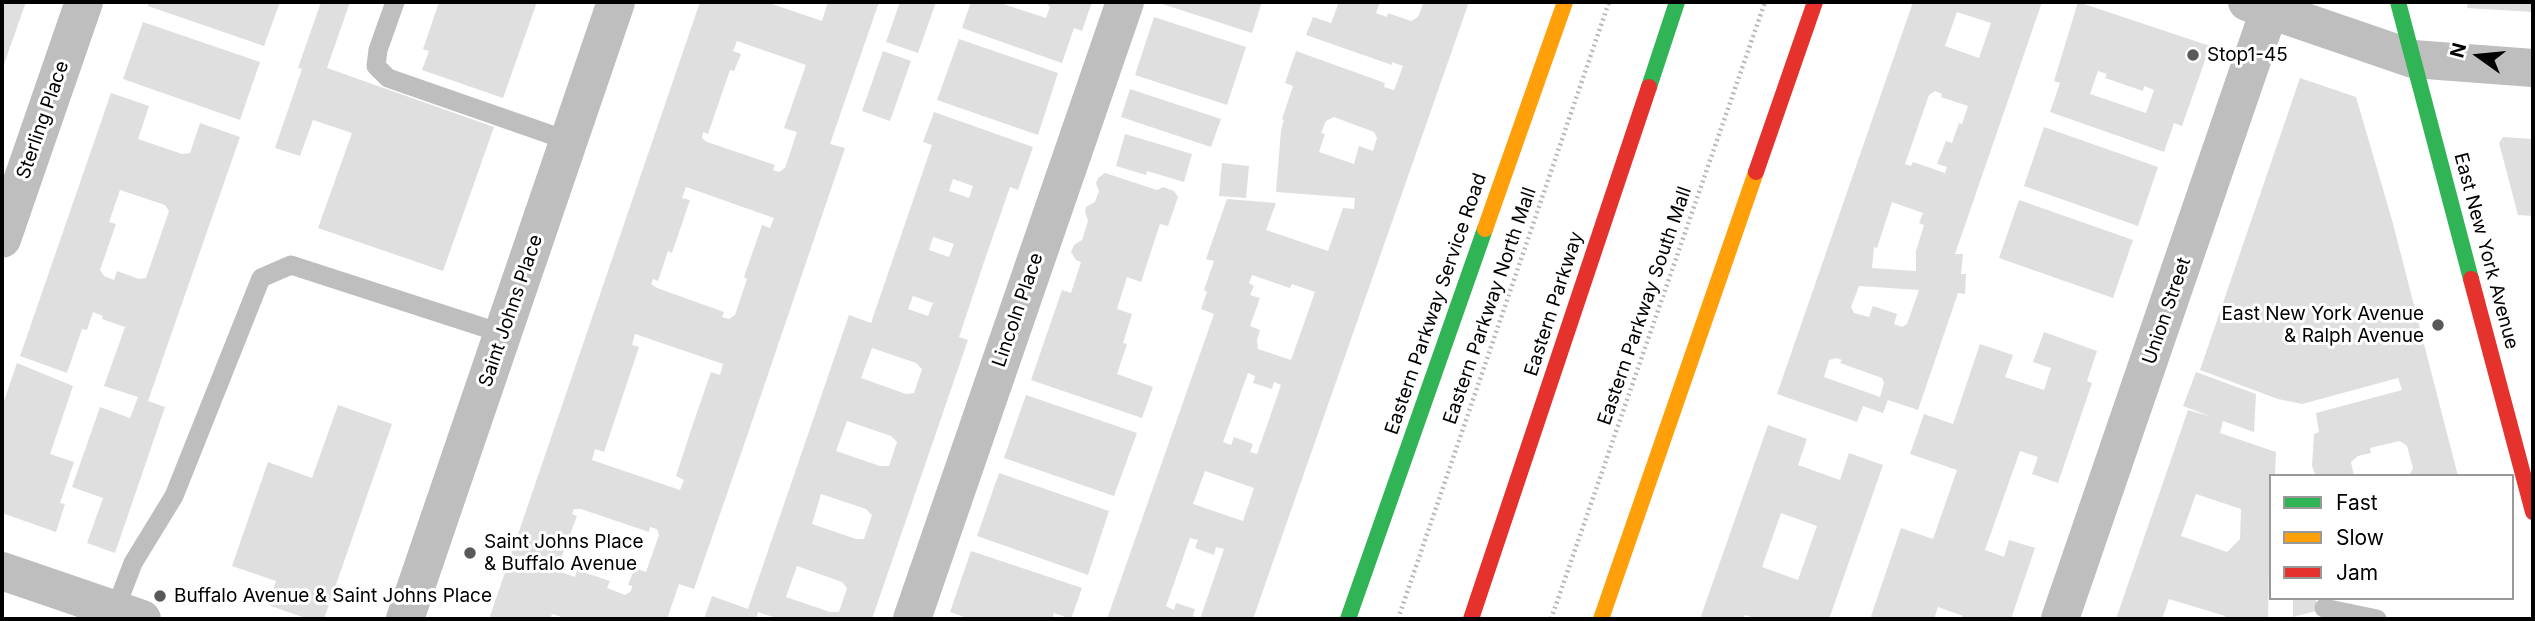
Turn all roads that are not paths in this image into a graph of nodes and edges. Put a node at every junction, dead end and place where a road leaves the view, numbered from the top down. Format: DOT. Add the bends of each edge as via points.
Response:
graph roads {
  1 [pos="84,2"];
  2 [pos="395,2"];
  3 [pos="616,2"];
  4 [pos="1125,2"];
  5 [pos="1565,2"];
  6 [pos="1677,2"];
  7 [pos="1815,2"];
  8 [pos="2398,2"];
  9 [pos="2263,4"];
  10 [pos="2413,59"];
  11 [pos="2533,68"];
  12 [pos="569,141"];
  13 [pos="2,239"];
  14 [pos="504,334"];
  15 [pos="2533,512"];
  16 [pos="2,570"];
  17 [pos="2325,608"];
  18 [pos="129,615"];
  19 [pos="405,619"];
  20 [pos="912,619"];
  21 [pos="1348,619"];
  22 [pos="1471,619"];
  23 [pos="1601,619"];
  24 [pos="2060,619"];
  25 [pos="2377,619"];
  1 -- 13 [label="street, Sterling Place"];
  2 -- 12 [label="lane" via="376,66 388,78"];
  3 -- 12 [label="street, Saint Johns Place"];
  4 -- 20 [label="street, Lincoln Place"];
  5 -- 21 [label="street, Eastern Parkway Service Road"];
  6 -- 22 [label="street, Eastern Parkway"];
  7 -- 23 [label="street"];
  8 -- 10 [label="street, East New York Avenue"];
  9 -- 10 [label="street"];
  9 -- 24 [label="street, Union Street"];
  10 -- 11 [label="street"];
  10 -- 15 [label="street, East New York Avenue"];
  12 -- 14 [label="street, Saint Johns Place"];
  14 -- 18 [label="lane" via="291,265 261,278 174,496 133,563"];
  14 -- 19 [label="street, Saint Johns Place"];
  16 -- 18 [label="street"];
  17 -- 25 [label="lane"];
}
